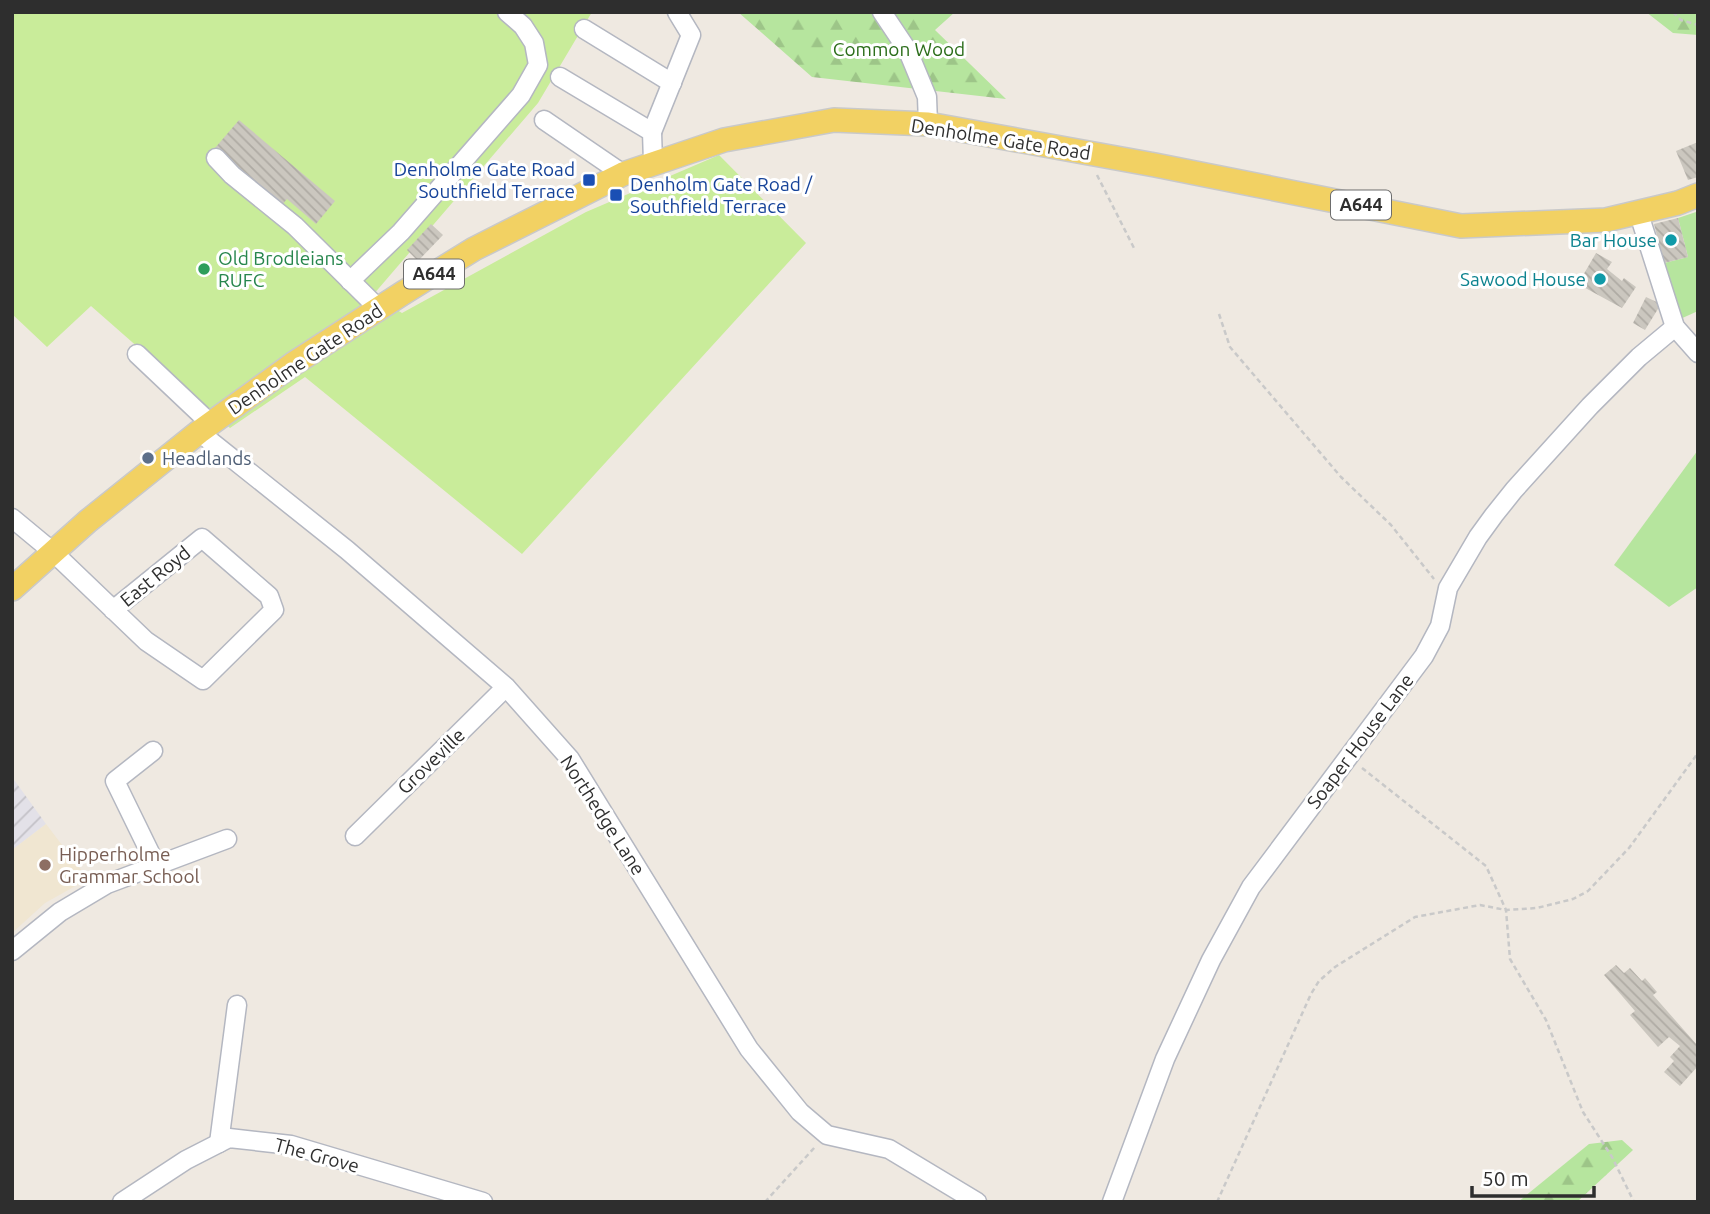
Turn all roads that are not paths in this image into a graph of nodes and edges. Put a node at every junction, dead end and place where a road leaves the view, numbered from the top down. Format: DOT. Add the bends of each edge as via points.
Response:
graph roads {
  1 [pos="507,12"];
  2 [pos="677,12"];
  3 [pos="882,12"];
  4 [pos="584,30"];
  5 [pos="560,77"];
  6 [pos="672,83"];
  7 [pos="544,120"];
  8 [pos="928,124"];
  9 [pos="652,132"];
  10 [pos="216,158"];
  11 [pos="653,162"];
  12 [pos="623,174"];
  13 [pos="1698,195"];
  14 [pos="1639,211"];
  15 [pos="350,281"];
  16 [pos="379,309"];
  17 [pos="1675,327"];
  18 [pos="1698,353"];
  19 [pos="137,354"];
  20 [pos="205,428"];
  21 [pos="12,518"];
  22 [pos="53,552"];
  23 [pos="12,589"];
  24 [pos="113,610"];
  25 [pos="506,687"];
  26 [pos="153,751"];
  27 [pos="355,836"];
  28 [pos="227,839"];
  29 [pos="156,865"];
  30 [pos="12,951"];
  31 [pos="237,1005"];
  32 [pos="219,1143"];
  33 [pos="122,1202"];
  34 [pos="482,1202"];
  35 [pos="977,1202"];
  36 [pos="1112,1202"];
  1 -- 15 [label="street" via="534,43 538,65 522,95 401,232"];
  2 -- 6 [label="street" via="691,35"];
  3 -- 8 [label="street" via="908,51 927,97"];
  4 -- 6 [label="street"];
  5 -- 9 [label="street"];
  6 -- 9 [label="street"];
  7 -- 12 [label="street"];
  8 -- 11 [label="main road, Denholme Gate Road / A644" via="834,120 724,140"];
  8 -- 14 [label="main road, Denholme Gate Road / A644" via="1461,226 1606,220"];
  9 -- 11 [label="street"];
  10 -- 15 [label="street"];
  11 -- 12 [label="main road, Denholme Gate Road / A644"];
  12 -- 16 [label="main road, Denholme Gate Road / A644" via="474,249"];
  13 -- 14 [label="main road, Denholme Gate Road / A644"];
  14 -- 17 [label="street"];
  15 -- 16 [label="street"];
  16 -- 20 [label="main road, Denholme Gate Road / A644"];
  17 -- 18 [label="street"];
  17 -- 36 [label="street, Soaper House Lane" via="1590,406 1478,537 1448,588 1434,639 1251,887 1210,960 1165,1059"];
  19 -- 20 [label="street, Northedge Lane"];
  20 -- 22 [label="main road, Denholme Gate Road / A644"];
  20 -- 25 [label="street, Northedge Lane"];
  21 -- 22 [label="street"];
  22 -- 23 [label="main road, Denholme Gate Road / A644"];
  22 -- 24 [label="street"];
  24 -- 24 [label="street, East Royd" via="202,538 269,596 274,610 203,680 146,641"];
  25 -- 27 [label="street, Groveville"];
  25 -- 35 [label="street, Northedge Lane" via="570,759 749,1049 800,1112 827,1135 889,1149"];
  26 -- 29 [label="street" via="116,781"];
  28 -- 29 [label="street"];
  29 -- 30 [label="street" via="107,884 60,912"];
  31 -- 32 [label="street"];
  32 -- 33 [label="street, The Grove"];
  32 -- 34 [label="street, The Grove" via="229,1139 290,1145"];
}
